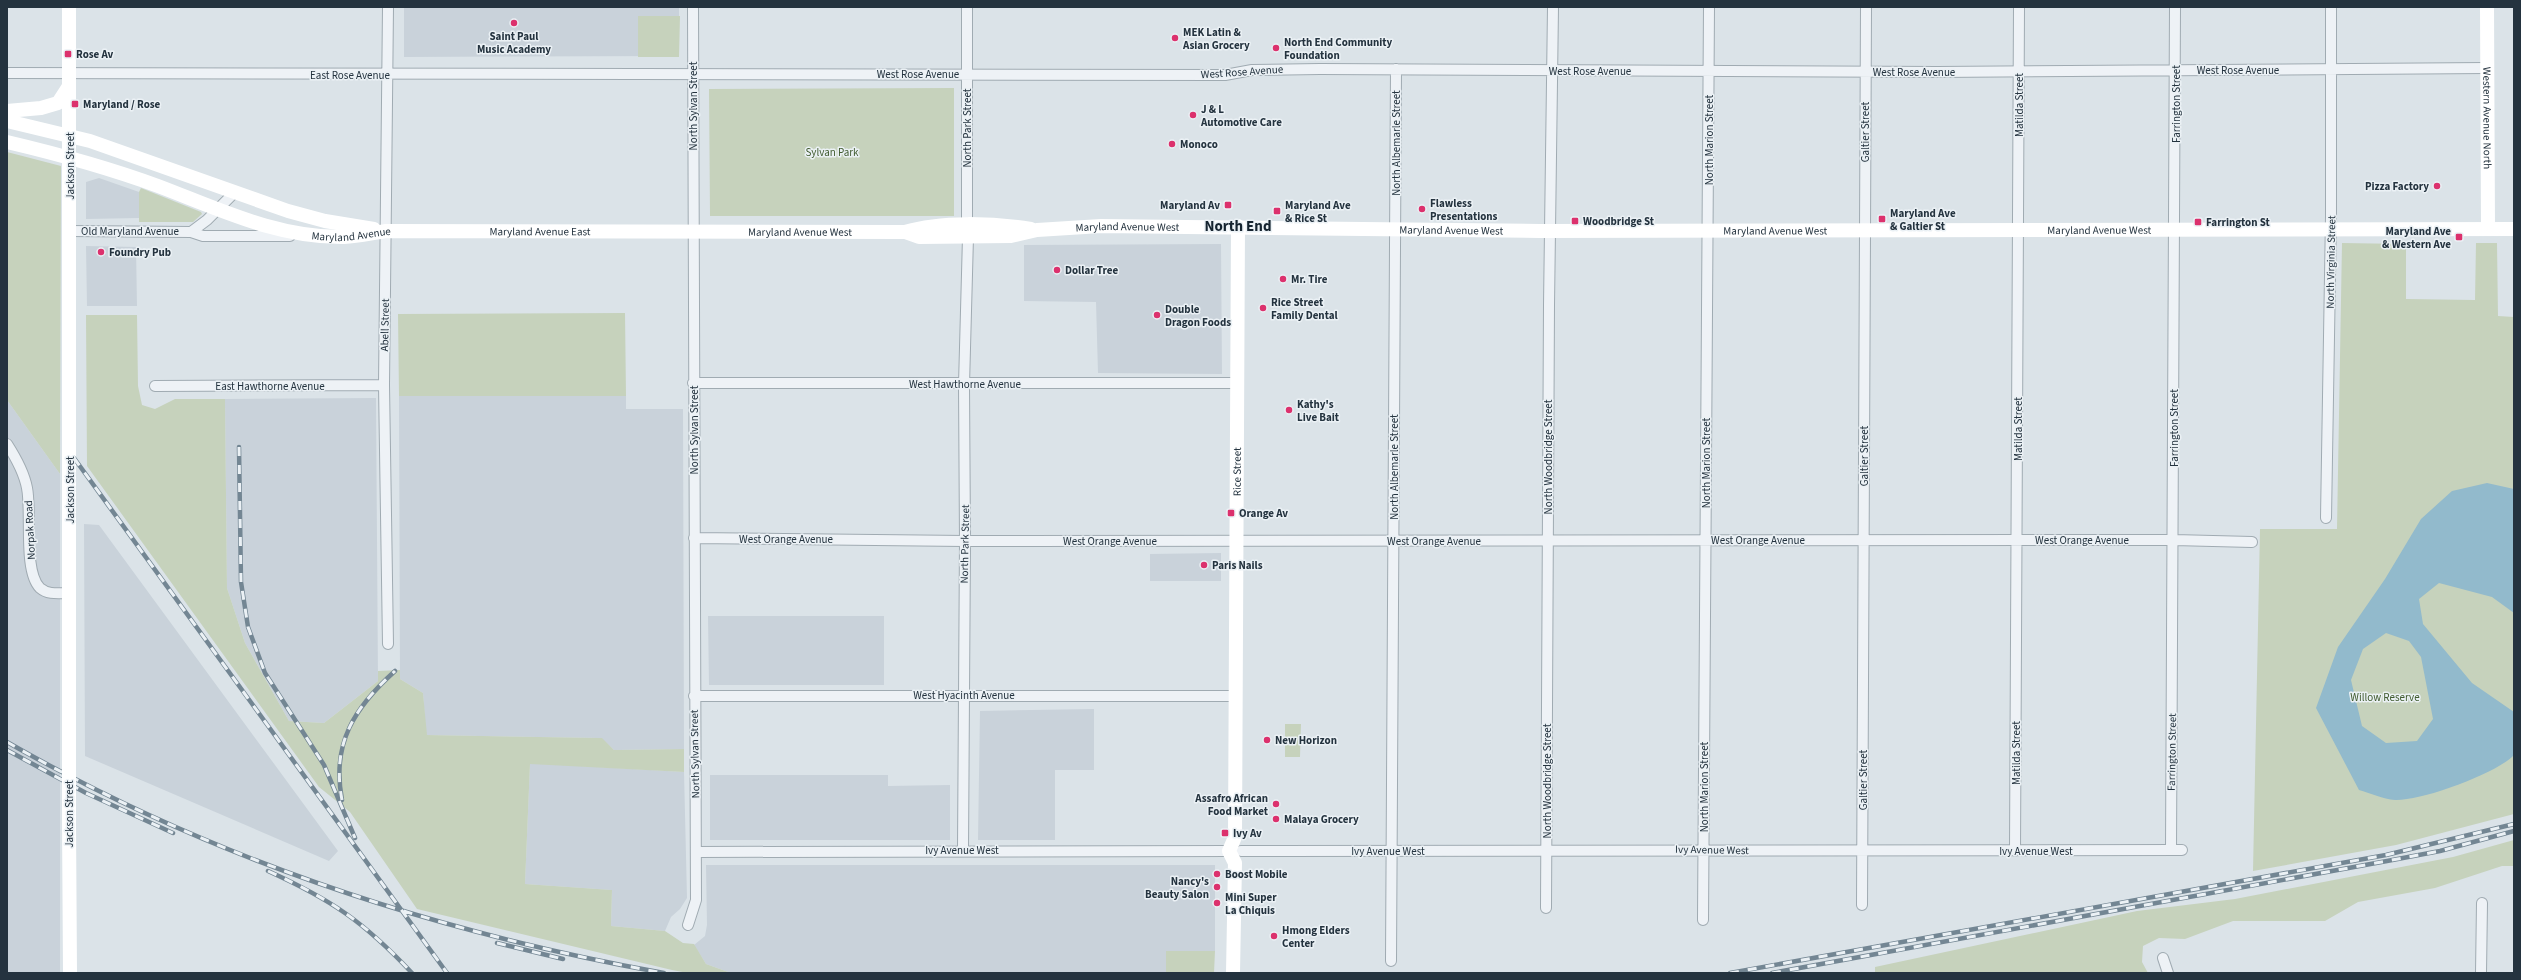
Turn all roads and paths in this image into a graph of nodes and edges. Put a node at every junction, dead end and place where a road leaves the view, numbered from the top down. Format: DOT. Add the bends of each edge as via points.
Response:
graph roads {
  1 [pos="69,7"];
  2 [pos="388,7"];
  3 [pos="693,7"];
  4 [pos="967,7"];
  5 [pos="1553,7"];
  6 [pos="1709,7"];
  7 [pos="1866,7"];
  8 [pos="2019,7"];
  9 [pos="2175,7"];
  10 [pos="2331,7"];
  11 [pos="2487,7"];
  12 [pos="2486,68"];
  13 [pos="1396,69"];
  14 [pos="1553,70"];
  15 [pos="2176,70"];
  16 [pos="2331,70"];
  17 [pos="1709,72"];
  18 [pos="1866,72"];
  19 [pos="2019,72"];
  20 [pos="7,73"];
  21 [pos="966,73"];
  22 [pos="693,74"];
  23 [pos="388,76"];
  24 [pos="69,80"];
  25 [pos="7,112"];
  26 [pos="7,121"];
  27 [pos="70,135"];
  28 [pos="7,142"];
  29 [pos="70,159"];
  30 [pos="234,193"];
  31 [pos="217,210"];
  32 [pos="1238,226"];
  33 [pos="1708,229"];
  34 [pos="2019,229"];
  35 [pos="2175,229"];
  36 [pos="2331,229"];
  37 [pos="2488,229"];
  38 [pos="2514,229"];
  39 [pos="1396,230"];
  40 [pos="1551,230"];
  41 [pos="1865,230"];
  42 [pos="70,231"];
  43 [pos="386,231"];
  44 [pos="967,231"];
  45 [pos="191,232"];
  46 [pos="695,232"];
  47 [pos="314,236"];
  48 [pos="1236,383"];
  49 [pos="694,384"];
  50 [pos="384,385"];
  51 [pos="964,385"];
  52 [pos="156,386"];
  53 [pos="7,444"];
  54 [pos="2326,518"];
  55 [pos="694,538"];
  56 [pos="1235,540"];
  57 [pos="1548,540"];
  58 [pos="1706,540"];
  59 [pos="1864,540"];
  60 [pos="2018,540"];
  61 [pos="2174,540"];
  62 [pos="966,541"];
  63 [pos="1393,541"];
  64 [pos="2252,542"];
  65 [pos="69,593"];
  66 [pos="388,644"];
  67 [pos="962,695"];
  68 [pos="694,696"];
  69 [pos="1234,696"];
  70 [pos="963,850"];
  71 [pos="1391,850"];
  72 [pos="1546,850"];
  73 [pos="1703,850"];
  74 [pos="2170,850"];
  75 [pos="2182,850"];
  76 [pos="1863,851"];
  77 [pos="2015,851"];
  78 [pos="696,852"];
  79 [pos="1235,855"];
  80 [pos="2482,903"];
  81 [pos="1862,906"];
  82 [pos="1546,908"];
  83 [pos="1703,920"];
  84 [pos="688,925"];
  85 [pos="2163,958"];
  86 [pos="1391,961"];
  87 [pos="70,973"];
  88 [pos="1233,973"];
  89 [pos="2168,973"];
  90 [pos="2481,973"];
  1 -- 24 [label="main road, Jackson Street"];
  2 -- 23 [label="street, Abell Street"];
  3 -- 22 [label="street, North Sylvan Street"];
  4 -- 21 [label="street, North Park Street"];
  5 -- 14 [label="street, North Woodbridge Street"];
  6 -- 17 [label="street, North Marion Street"];
  7 -- 18 [label="street, Galtier Street"];
  8 -- 19 [label="street, Matilda Street"];
  9 -- 15 [label="street, Farrington Street"];
  10 -- 16 [label="street, North Virginia Street"];
  11 -- 12 [label="main road, Western Avenue North"];
  12 -- 16 [label="street, West Rose Avenue"];
  12 -- 37 [label="main road, Western Avenue North"];
  13 -- 14 [label="street, West Rose Avenue"];
  13 -- 21 [label="street, West Rose Avenue" via="1252,70 1225,75"];
  13 -- 39 [label="street, North Albemarle Street"];
  14 -- 17 [label="street, West Rose Avenue"];
  14 -- 40 [label="street, North Woodbridge Street"];
  15 -- 16 [label="street, West Rose Avenue"];
  15 -- 19 [label="street, West Rose Avenue"];
  15 -- 35 [label="street, Farrington Street"];
  16 -- 36 [label="street, North Virginia Street"];
  17 -- 18 [label="street, West Rose Avenue"];
  17 -- 33 [label="street, North Marion Street"];
  18 -- 19 [label="street, West Rose Avenue"];
  18 -- 41 [label="street, Galtier Street"];
  19 -- 34 [label="street, Matilda Street"];
  20 -- 24 [label="street, East Rose Avenue"];
  21 -- 22 [label="street, West Rose Avenue"];
  21 -- 44 [label="street, North Park Street"];
  22 -- 23 [label="street, East Rose Avenue"];
  22 -- 46 [label="street, North Sylvan Street"];
  23 -- 24 [label="street, East Rose Avenue"];
  23 -- 43 [label="street, Abell Street"];
  24 -- 25 [label="main road" via="58,103"];
  24 -- 27 [label="main road, Jackson Street"];
  26 -- 27 [label="main road, Maryland Avenue"];
  27 -- 29 [label="main road, Jackson Street"];
  27 -- 30 [label="main road, Maryland Avenue"];
  28 -- 29 [label="main road, Maryland Avenue"];
  29 -- 31 [label="main road, Maryland Avenue" via="152,184"];
  29 -- 42 [label="main road, Jackson Street"];
  30 -- 31 [label="street, Old Maryland Avenue"];
  30 -- 43 [label="main road, Maryland Avenue" via="307,216"];
  31 -- 45 [label="street, Old Maryland Avenue"];
  31 -- 47 [label="main road, Maryland Avenue" via="279,230"];
  32 -- 39 [label="main road, Maryland Avenue West"];
  32 -- 44 [label="main road, Maryland Avenue West" via="1101,226 1038,230 1009,226"];
  32 -- 48 [label="main road, Rice Street"];
  33 -- 40 [label="main road, Maryland Avenue West"];
  33 -- 41 [label="main road, Maryland Avenue West"];
  33 -- 58 [label="street, North Marion Street"];
  34 -- 35 [label="main road, Maryland Avenue West"];
  34 -- 41 [label="main road, Maryland Avenue West"];
  34 -- 60 [label="street, Matilda Street"];
  35 -- 36 [label="main road, Maryland Avenue West"];
  35 -- 61 [label="street, Farrington Street"];
  36 -- 37 [label="main road, Maryland Avenue West"];
  36 -- 54 [label="street, North Virginia Street"];
  37 -- 38 [label="main road, Maryland Avenue West"];
  39 -- 40 [label="main road, Maryland Avenue West"];
  39 -- 63 [label="street, North Albemarle Street"];
  40 -- 57 [label="street, North Woodbridge Street"];
  41 -- 59 [label="street, Galtier Street"];
  42 -- 45 [label="street, Old Maryland Avenue"];
  42 -- 65 [label="main road, Jackson Street"];
  43 -- 46 [label="main road, Maryland Avenue East"];
  43 -- 47 [label="main road, Maryland Avenue" via="345,237"];
  43 -- 50 [label="street, Abell Street"];
  44 -- 46 [label="main road, Maryland Avenue West" via="953,236 919,237 905,232"];
  44 -- 51 [label="street, North Park Street"];
  45 -- 47 [label="street, Old Maryland Avenue" via="203,236"];
  46 -- 49 [label="street, North Sylvan Street"];
  48 -- 51 [label="street, West Hawthorne Avenue"];
  48 -- 56 [label="main road, Rice Street"];
  49 -- 51 [label="street, West Hawthorne Avenue"];
  49 -- 55 [label="street, North Sylvan Street"];
  50 -- 52 [label="street, East Hawthorne Avenue"];
  50 -- 66 [label="street, Abell Street"];
  51 -- 62 [label="street, North Park Street"];
  53 -- 65 [label="street, Norpak Road" via="20,465 27,486 31,562 35,581 50,593"];
  55 -- 62 [label="street, West Orange Avenue"];
  55 -- 68 [label="street, North Sylvan Street"];
  56 -- 62 [label="street, West Orange Avenue"];
  56 -- 63 [label="street, West Orange Avenue"];
  56 -- 69 [label="main road, Rice Street"];
  57 -- 58 [label="street, West Orange Avenue"];
  57 -- 63 [label="street, West Orange Avenue"];
  57 -- 72 [label="street, North Woodbridge Street"];
  58 -- 59 [label="street, West Orange Avenue"];
  58 -- 73 [label="street, North Marion Street"];
  59 -- 60 [label="street, West Orange Avenue"];
  59 -- 76 [label="street, Galtier Street"];
  60 -- 61 [label="street, West Orange Avenue"];
  60 -- 77 [label="street, Matilda Street"];
  61 -- 64 [label="street, West Orange Avenue"];
  61 -- 74 [label="street, Farrington Street"];
  62 -- 67 [label="street, North Park Street"];
  63 -- 71 [label="street, North Albemarle Street"];
  65 -- 87 [label="main road, Jackson Street, bridge"];
  67 -- 68 [label="street, West Hyacinth Avenue"];
  67 -- 69 [label="street, West Hyacinth Avenue"];
  67 -- 70 [label="street, North Park Street"];
  68 -- 78 [label="street, North Sylvan Street"];
  69 -- 79 [label="main road, Rice Street"];
  70 -- 78 [label="street, Ivy Avenue West"];
  70 -- 79 [label="street, Ivy Avenue West"];
  71 -- 72 [label="street, Ivy Avenue West"];
  71 -- 79 [label="street, Ivy Avenue West"];
  71 -- 86 [label="street, North Albemarle Street"];
  72 -- 73 [label="street, Ivy Avenue West"];
  72 -- 82 [label="street, North Woodbridge Street"];
  73 -- 76 [label="street, Ivy Avenue West"];
  73 -- 83 [label="street, North Marion Street"];
  74 -- 75 [label="street, Ivy Avenue West"];
  74 -- 77 [label="street, Ivy Avenue West"];
  76 -- 77 [label="street, Ivy Avenue West"];
  76 -- 81 [label="street, Galtier Street"];
  78 -- 84 [label="street, North Sylvan Street" via="696,900"];
  79 -- 88 [label="main road, Rice Street"];
  80 -- 90 [label="street"];
  85 -- 89 [label="street"];
}
